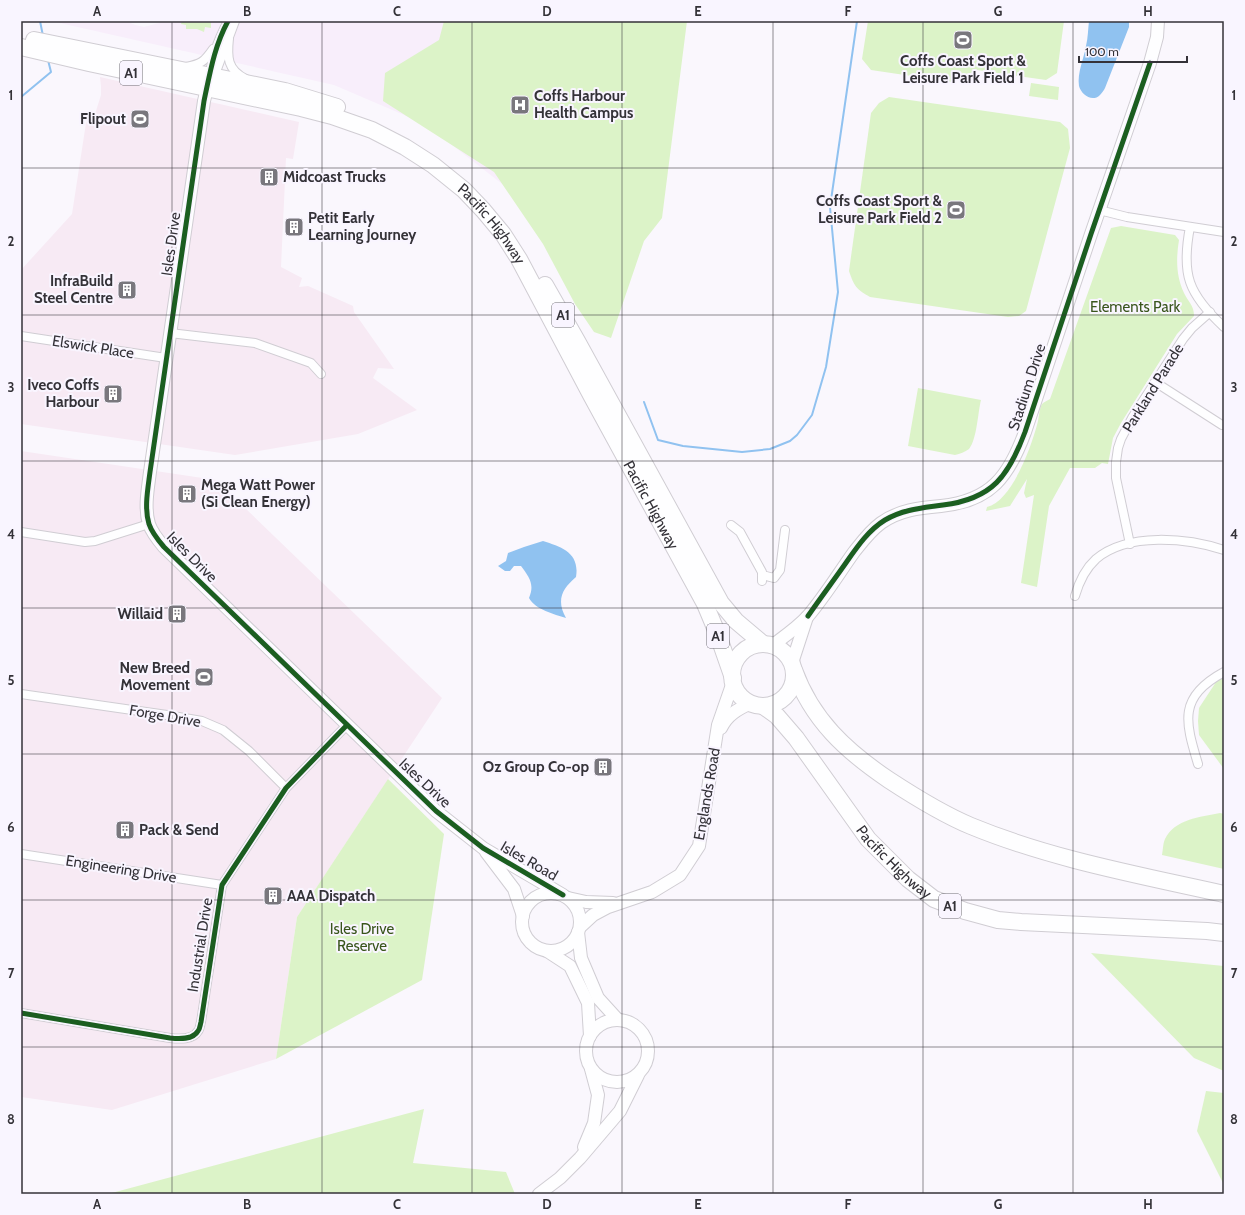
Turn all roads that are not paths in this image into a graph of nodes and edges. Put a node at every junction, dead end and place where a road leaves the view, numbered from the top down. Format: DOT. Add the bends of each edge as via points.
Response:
graph roads {
  1 [pos="228,21"];
  2 [pos="235,21"];
  3 [pos="1158,21"];
  4 [pos="220,38"];
  5 [pos="229,38"];
  6 [pos="32,43"];
  7 [pos="21,47"];
  8 [pos="57,50"];
  9 [pos="177,69"];
  10 [pos="208,83"];
  11 [pos="270,88"];
  12 [pos="1099,210"];
  13 [pos="1190,227"];
  14 [pos="1224,232"];
  15 [pos="1210,312"];
  16 [pos="1224,327"];
  17 [pos="170,333"];
  18 [pos="21,336"];
  19 [pos="166,358"];
  20 [pos="321,374"];
  21 [pos="1155,382"];
  22 [pos="1222,425"];
  23 [pos="149,524"];
  24 [pos="731,525"];
  25 [pos="785,530"];
  26 [pos="21,532"];
  27 [pos="1130,544"];
  28 [pos="1224,550"];
  29 [pos="1074,596"];
  30 [pos="808,616"];
  31 [pos="768,644"];
  32 [pos="793,667"];
  33 [pos="1224,672"];
  34 [pos="733,680"];
  35 [pos="21,694"];
  36 [pos="757,705"];
  37 [pos="347,725"];
  38 [pos="717,739"];
  39 [pos="1198,764"];
  40 [pos="286,788"];
  41 [pos="483,848"];
  42 [pos="21,854"];
  43 [pos="222,885"];
  44 [pos="1224,894"];
  45 [pos="566,896"];
  46 [pos="623,902"];
  47 [pos="523,916"];
  48 [pos="579,930"];
  49 [pos="1224,933"];
  50 [pos="546,951"];
  51 [pos="21,1012"];
  52 [pos="618,1020"];
  53 [pos="590,1036"];
  54 [pos="591,1069"];
  55 [pos="638,1074"];
  56 [pos="580,1158"];
  57 [pos="539,1194"];
  1 -- 4 [label="street"];
  2 -- 5 [label="street"];
  3 -- 12 [label="street, Stadium Drive" via="1157,37 1150,63"];
  4 -- 9 [label="street" via="204,61"];
  4 -- 10 [label="street"];
  5 -- 10 [label="street" via="217,69"];
  5 -- 11 [label="street" via="228,58 233,69 238,75"];
  6 -- 7 [label="highway, Pacific Highway / A1"];
  6 -- 8 [label="highway, Pacific Highway / A1"];
  8 -- 9 [label="highway, Pacific Highway / A1"];
  8 -- 10 [label="highway, Pacific Highway / A1"];
  9 -- 10 [label="highway, Pacific Highway / A1"];
  10 -- 11 [label="highway, Pacific Highway / A1"];
  10 -- 17 [label="street, Isles Drive"];
  10 -- 34 [label="highway, Pacific Highway / A1" via="317,112 372,130 434,165 483,210 519,259 705,604"];
  11 -- 31 [label="highway, Pacific Highway / A1" via="336,106 405,136 423,146 471,184 500,215 523,247 577,341 721,603 736,621"];
  12 -- 13 [label="street"];
  12 -- 30 [label="street, Stadium Drive" via="1025,432 1016,456 1004,475 991,488 975,497 959,503 905,511 879,524 861,543"];
  13 -- 14 [label="street"];
  13 -- 15 [label="street" via="1187,273 1193,289"];
  15 -- 16 [label="street"];
  15 -- 21 [label="street, Parkland Parade" via="1183,339"];
  17 -- 19 [label="street, Isles Drive"];
  17 -- 20 [label="street" via="255,344 311,363"];
  18 -- 19 [label="street, Elswick Place"];
  19 -- 23 [label="street, Isles Drive" via="147,499"];
  21 -- 22 [label="street"];
  21 -- 27 [label="street, Parkland Parade" via="1125,430 1117,455 1117,486"];
  23 -- 26 [label="street" via="85,542"];
  23 -- 37 [label="street, Isles Drive" via="155,537 164,547"];
  24 -- 25 [label="street" via="740,532 762,572 762,578 774,578 780,570"];
  27 -- 28 [label="street" via="1184,541"];
  27 -- 29 [label="street" via="1112,549 1096,559 1082,577"];
  30 -- 31 [label="street, Stadium Drive" via="790,633"];
  30 -- 32 [label="street, Stadium Drive"];
  31 -- 32 [label="highway, A1" via="782,650"];
  31 -- 34 [label="highway, A1" via="752,645 743,651 732,669"];
  32 -- 36 [label="highway" via="794,681 783,699 774,704"];
  32 -- 44 [label="highway, A1" via="810,703 831,732 854,755 908,793 951,816 988,832 1056,855"];
  33 -- 39 [label="street" via="1196,693 1190,707 1189,735"];
  34 -- 36 [label="highway, A1" via="742,698"];
  34 -- 38 [label="street, Englands Road" via="720,720"];
  35 -- 40 [label="street, Forge Drive" via="202,721 223,730 249,751"];
  36 -- 38 [label="street" via="734,712 727,719"];
  36 -- 49 [label="highway, Pacific Highway / A1" via="777,716 796,738 868,839 908,880 934,899 998,920"];
  37 -- 40 [label="street, Industrial Drive"];
  37 -- 41 [label="street, Isles Drive" via="436,811"];
  38 -- 46 [label="street, Englands Road" via="699,846 680,875 652,892"];
  40 -- 43 [label="street, Industrial Drive"];
  41 -- 45 [label="street, Isles Road"];
  41 -- 47 [label="street, Isles Road" via="514,889"];
  42 -- 43 [label="street, Engineering Drive"];
  43 -- 51 [label="street, Industrial Drive" via="201,1022 198,1032 193,1036 170,1038"];
  45 -- 46 [label="street, Englands Road" via="595,903"];
  45 -- 47 [label="street, Englands Road" via="552,892 536,897 527,905"];
  45 -- 48 [label="street" via="578,911"];
  46 -- 48 [label="street, Englands Road" via="594,915"];
  47 -- 50 [label="street" via="522,927 527,938"];
  48 -- 50 [label="street, Englands Road" via="573,942 564,948"];
  48 -- 52 [label="street" via="581,958 598,998"];
  50 -- 53 [label="street" via="570,966 588,1003"];
  52 -- 53 [label="street" via="602,1024"];
  52 -- 55 [label="street" via="629,1022 638,1028 647,1043 647,1060"];
  53 -- 54 [label="street" via="586,1052"];
  54 -- 55 [label="street" via="600,1077 617,1083"];
  54 -- 56 [label="street" via="598,1095 594,1123"];
  55 -- 56 [label="street" via="620,1111"];
  56 -- 57 [label="street"];
}
